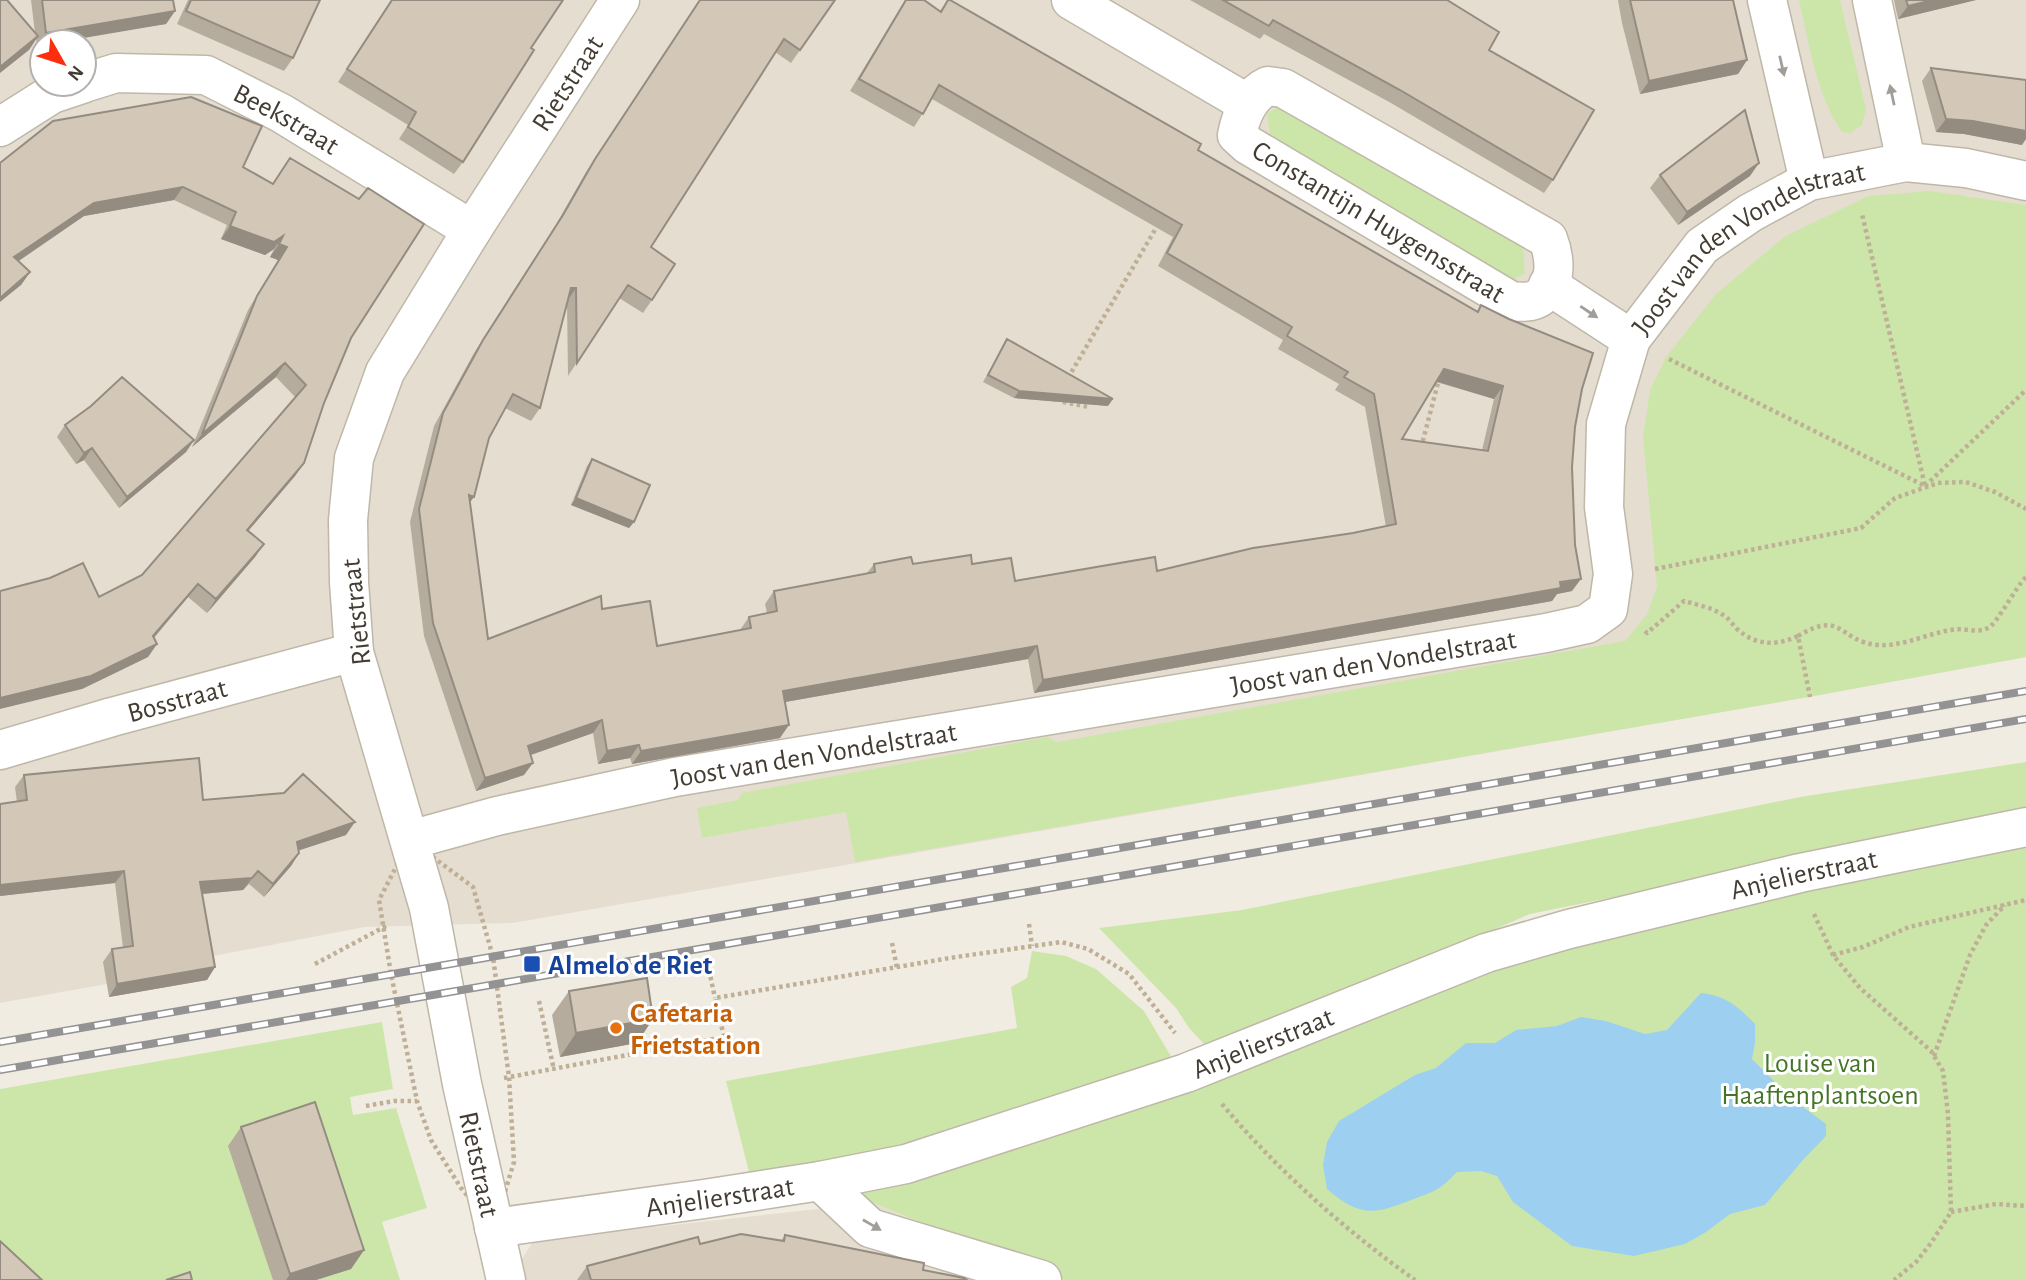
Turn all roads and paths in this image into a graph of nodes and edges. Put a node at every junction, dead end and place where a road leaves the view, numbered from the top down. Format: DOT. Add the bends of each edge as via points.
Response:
graph roads {
  1 [pos="620,0"];
  2 [pos="1071,0"];
  3 [pos="1767,0"];
  4 [pos="1872,0"];
  5 [pos="98,79"];
  6 [pos="46,98"];
  7 [pos="1248,104"];
  8 [pos="0,127"];
  9 [pos="1906,162"];
  10 [pos="1852,173"];
  11 [pos="1809,181"];
  12 [pos="2026,181"];
  13 [pos="1165,213"];
  14 [pos="472,230"];
  15 [pos="1548,285"];
  16 [pos="1630,339"];
  17 [pos="1442,374"];
  18 [pos="1062,388"];
  19 [pos="2026,390"];
  20 [pos="1055,400"];
  21 [pos="1089,407"];
  22 [pos="1421,461"];
  23 [pos="1925,486"];
  24 [pos="2026,509"];
  25 [pos="2026,577"];
  26 [pos="1611,592"];
  27 [pos="1798,636"];
  28 [pos="354,652"];
  29 [pos="1810,697"];
  30 [pos="0,750"];
  31 [pos="2026,827"];
  32 [pos="410,840"];
  33 [pos="1800,873"];
  34 [pos="2026,900"];
  35 [pos="2006,904"];
  36 [pos="429,908"];
  37 [pos="1029,923"];
  38 [pos="892,943"];
  39 [pos="1032,946"];
  40 [pos="1833,955"];
  41 [pos="315,964"];
  42 [pos="897,968"];
  43 [pos="709,970"];
  44 [pos="715,998"];
  45 [pos="539,1001"];
  46 [pos="1934,1056"];
  47 [pos="1200,1066"];
  48 [pos="554,1070"];
  49 [pos="462,1084"];
  50 [pos="417,1101"];
  51 [pos="366,1106"];
  52 [pos="820,1181"];
  53 [pos="2026,1206"];
  54 [pos="1951,1212"];
  55 [pos="494,1228"];
  56 [pos="506,1280"];
  57 [pos="1042,1280"];
  58 [pos="1415,1280"];
  59 [pos="1894,1280"];
  1 -- 14 [label="street, Rietstraat"];
  2 -- 7 [label="street, Constantijn Huygensstraat"];
  3 -- 11 [label="street, one-way"];
  9 -- 4 [label="street, one-way"];
  5 -- 14 [label="street, Beekstraat" via="116,73 205,75 281,113"];
  6 -- 8 [label="street, Beekstraat"];
  7 -- 15 [label="street, Constantijn Huygensstraat" via="1256,92 1268,86 1283,88 1548,239 1555,267"];
  7 -- 15 [label="street, Constantijn Huygensstraat" via="1237,135 1248,145 1511,302 1540,297"];
  9 -- 10 [label="street, Joost van den Vondelstraat"];
  9 -- 12 [label="street, Joost van den Vondelstraat"];
  10 -- 11 [label="street, Joost van den Vondelstraat"];
  10 -- 23 [label="path"];
  11 -- 16 [label="street, Joost van den Vondelstraat" via="1749,213 1702,246"];
  13 -- 18 [label="path"];
  14 -- 28 [label="street, Rietstraat" via="386,372 354,458 348,520"];
  15 -- 16 [label="street, Constantijn Huygensstraat, one-way"];
  16 -- 23 [label="path"];
  16 -- 26 [label="street, Joost van den Vondelstraat" via="1606,424 1604,507"];
  17 -- 22 [label="path" via="1420,448"];
  19 -- 23 [label="path"];
  20 -- 21 [label="path"];
  23 -- 24 [label="path" via="1966,482"];
  23 -- 26 [label="path" via="1895,498 1861,528 1643,572"];
  25 -- 27 [label="path" via="1994,624 1982,630 1951,629 1883,645 1830,624 1815,625"];
  26 -- 27 [label="path" via="1647,632 1684,601 1726,617 1754,640 1778,644"];
  26 -- 32 [label="street, Joost van den Vondelstraat" via="1587,624 1546,633 675,777"];
  27 -- 29 [label="path"];
  28 -- 30 [label="street, Bosstraat"];
  28 -- 32 [label="street, Rietstraat"];
  31 -- 33 [label="street, Anjelierstraat"];
  32 -- 36 [label="street, Rietstraat"];
  33 -- 40 [label="path"];
  33 -- 47 [label="street, Anjelierstraat" via="1486,953"];
  34 -- 35 [label="path"];
  35 -- 40 [label="path" via="1909,926 1864,947"];
  35 -- 46 [label="path" via="1986,926 1970,955"];
  36 -- 41 [label="path"];
  36 -- 49 [label="street, Rietstraat"];
  37 -- 39 [label="path"];
  38 -- 42 [label="path"];
  39 -- 42 [label="path"];
  39 -- 47 [label="path" via="1061,942 1088,949 1129,974"];
  40 -- 46 [label="path" via="1860,988"];
  42 -- 44 [label="path"];
  43 -- 44 [label="path"];
  44 -- 48 [label="path" via="724,1037"];
  45 -- 48 [label="path"];
  46 -- 54 [label="path" via="1943,1071 1948,1114"];
  47 -- 52 [label="street, Anjelierstraat" via="906,1164"];
  47 -- 58 [label="path" via="1243,1129 1280,1166 1346,1227"];
  48 -- 49 [label="path"];
  49 -- 55 [label="street, Rietstraat"];
  50 -- 51 [label="path"];
  52 -- 55 [label="street, Anjelierstraat"];
  52 -- 57 [label="street, one-way" via="870,1228"];
  53 -- 54 [label="path" via="1996,1204"];
  54 -- 59 [label="path" via="1916,1262"];
  55 -- 56 [label="street, Rietstraat"];
}
